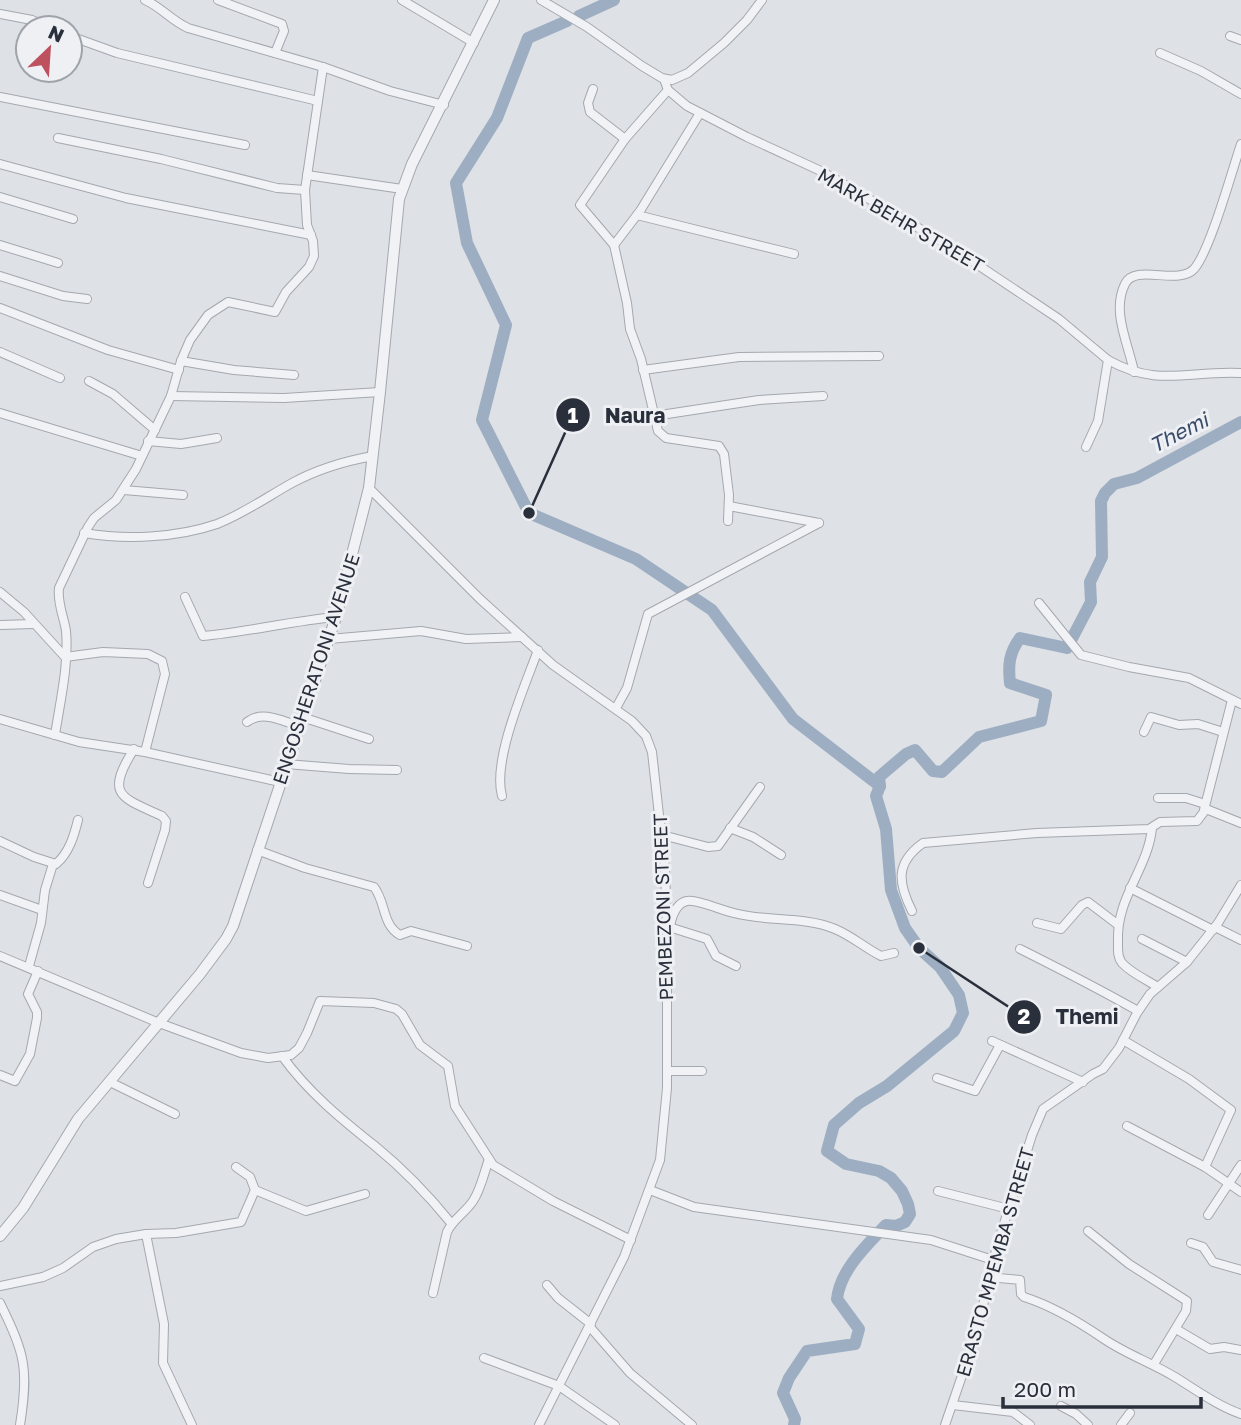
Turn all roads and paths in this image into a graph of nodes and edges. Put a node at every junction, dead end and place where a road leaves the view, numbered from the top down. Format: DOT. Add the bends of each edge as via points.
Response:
graph roads {
  1 [pos="145,0"];
  2 [pos="218,0"];
  3 [pos="402,0"];
  4 [pos="541,0"];
  5 [pos="762,0"];
  6 [pos="491,1"];
  7 [pos="159,3"];
  8 [pos="1230,36"];
  9 [pos="1241,40"];
  10 [pos="84,41"];
  11 [pos="474,43"];
  12 [pos="275,53"];
  13 [pos="1160,53"];
  14 [pos="323,67"];
  15 [pos="664,79"];
  16 [pos="593,89"];
  17 [pos="668,90"];
  18 [pos="1241,94"];
  19 [pos="0,97"];
  20 [pos="318,101"];
  21 [pos="443,105"];
  22 [pos="700,113"];
  23 [pos="58,138"];
  24 [pos="625,139"];
  25 [pos="1241,144"];
  26 [pos="245,145"];
  27 [pos="0,164"];
  28 [pos="307,175"];
  29 [pos="402,189"];
  30 [pos="305,190"];
  31 [pos="0,197"];
  32 [pos="637,215"];
  33 [pos="73,219"];
  34 [pos="310,235"];
  35 [pos="0,245"];
  36 [pos="614,245"];
  37 [pos="794,254"];
  38 [pos="58,263"];
  39 [pos="0,276"];
  40 [pos="87,299"];
  41 [pos="0,308"];
  42 [pos="0,352"];
  43 [pos="879,356"];
  44 [pos="1108,360"];
  45 [pos="180,365"];
  46 [pos="643,370"];
  47 [pos="1134,372"];
  48 [pos="1241,373"];
  49 [pos="294,374"];
  50 [pos="60,378"];
  51 [pos="89,381"];
  52 [pos="380,392"];
  53 [pos="171,396"];
  54 [pos="822,396"];
  55 [pos="0,413"];
  56 [pos="654,416"];
  57 [pos="155,430"];
  58 [pos="218,438"];
  59 [pos="148,441"];
  60 [pos="1086,447"];
  61 [pos="142,456"];
  62 [pos="373,456"];
  63 [pos="369,488"];
  64 [pos="124,490"];
  65 [pos="183,495"];
  66 [pos="729,506"];
  67 [pos="728,521"];
  68 [pos="84,533"];
  69 [pos="0,592"];
  70 [pos="186,597"];
  71 [pos="1039,603"];
  72 [pos="336,617"];
  73 [pos="34,624"];
  74 [pos="0,625"];
  75 [pos="522,637"];
  76 [pos="329,639"];
  77 [pos="538,650"];
  78 [pos="65,657"];
  79 [pos="1232,700"];
  80 [pos="1241,704"];
  81 [pos="616,708"];
  82 [pos="0,719"];
  83 [pos="247,722"];
  84 [pos="301,722"];
  85 [pos="1144,732"];
  86 [pos="1223,732"];
  87 [pos="55,735"];
  88 [pos="369,739"];
  89 [pos="134,749"];
  90 [pos="145,752"];
  91 [pos="286,764"];
  92 [pos="397,770"];
  93 [pos="280,782"];
  94 [pos="760,787"];
  95 [pos="502,796"];
  96 [pos="1158,798"];
  97 [pos="1205,807"];
  98 [pos="78,820"];
  99 [pos="1241,823"];
  100 [pos="730,828"];
  101 [pos="1152,828"];
  102 [pos="662,835"];
  103 [pos="0,841"];
  104 [pos="257,850"];
  105 [pos="781,855"];
  106 [pos="53,864"];
  107 [pos="148,883"];
  108 [pos="1241,885"];
  109 [pos="1130,888"];
  110 [pos="0,895"];
  111 [pos="42,910"];
  112 [pos="912,911"];
  113 [pos="1037,923"];
  114 [pos="1117,924"];
  115 [pos="668,929"];
  116 [pos="1214,929"];
  117 [pos="1142,939"];
  118 [pos="1241,940"];
  119 [pos="467,946"];
  120 [pos="1020,949"];
  121 [pos="894,953"];
  122 [pos="0,956"];
  123 [pos="1187,962"];
  124 [pos="29,966"];
  125 [pos="736,966"];
  126 [pos="38,971"];
  127 [pos="1158,987"];
  128 [pos="1138,1011"];
  129 [pos="159,1023"];
  130 [pos="1123,1040"];
  131 [pos="282,1056"];
  132 [pos="667,1071"];
  133 [pos="702,1071"];
  134 [pos="0,1075"];
  135 [pos="937,1079"];
  136 [pos="110,1082"];
  137 [pos="1083,1082"];
  138 [pos="175,1114"];
  139 [pos="1127,1126"];
  140 [pos="489,1159"];
  141 [pos="1241,1165"];
  142 [pos="236,1167"];
  143 [pos="1205,1167"];
  144 [pos="1228,1185"];
  145 [pos="255,1190"];
  146 [pos="650,1190"];
  147 [pos="938,1191"];
  148 [pos="1241,1192"];
  149 [pos="365,1194"];
  150 [pos="1009,1209"];
  151 [pos="1208,1215"];
  152 [pos="451,1223"];
  153 [pos="1088,1231"];
  154 [pos="146,1234"];
  155 [pos="0,1236"];
  156 [pos="631,1240"];
  157 [pos="1191,1242"];
  158 [pos="993,1260"];
  159 [pos="1241,1270"];
  160 [pos="988,1277"];
  161 [pos="547,1284"];
  162 [pos="0,1286"];
  163 [pos="433,1293"];
  164 [pos="0,1303"];
  165 [pos="591,1326"];
  166 [pos="1176,1329"];
  167 [pos="1241,1350"];
  168 [pos="484,1358"];
  169 [pos="1154,1364"];
  170 [pos="559,1386"];
  171 [pos="953,1405"];
  172 [pos="1061,1406"];
  173 [pos="1130,1413"];
  174 [pos="1241,1416"];
  175 [pos="20,1425"];
  176 [pos="192,1425"];
  177 [pos="539,1425"];
  178 [pos="615,1425"];
  179 [pos="692,1425"];
  180 [pos="945,1425"];
  181 [pos="1030,1425"];
  182 [pos="1088,1425"];
  183 [pos="1121,1425"];
  184 [pos="1237,1425"];
  1 -- 7 [label="street"];
  2 -- 12 [label="street" via="282,24 284,31"];
  3 -- 11 [label="street"];
  4 -- 15 [label="street"];
  5 -- 15 [label="street" via="740,28 701,63 680,78"];
  6 -- 11 [label="street, ENGOSHERATONI AVENUE"];
  7 -- 12 [label="street" via="181,24"];
  8 -- 9 [label="street"];
  10 -- 20 [label="street"];
  11 -- 21 [label="street, ENGOSHERATONI AVENUE"];
  12 -- 14 [label="street"];
  13 -- 18 [label="street"];
  14 -- 20 [label="street"];
  14 -- 21 [label="street"];
  15 -- 17 [label="street"];
  16 -- 24 [label="street" via="587,103 590,113"];
  17 -- 22 [label="street, MARK BEHR STREET"];
  17 -- 24 [label="street"];
  19 -- 26 [label="street"];
  20 -- 28 [label="street"];
  21 -- 29 [label="street, ENGOSHERATONI AVENUE"];
  22 -- 32 [label="street"];
  22 -- 44 [label="street, MARK BEHR STREET" via="822,172 951,247 1039,305"];
  23 -- 30 [label="street" via="277,188"];
  24 -- 36 [label="street" via="580,205"];
  25 -- 47 [label="street" via="1211,235 1193,270 1183,276 1134,275 1126,281 1121,325"];
  27 -- 34 [label="street" via="126,198"];
  28 -- 29 [label="street"];
  28 -- 30 [label="street"];
  29 -- 52 [label="street, ENGOSHERATONI AVENUE"];
  30 -- 34 [label="street"];
  31 -- 33 [label="street"];
  32 -- 36 [label="street"];
  32 -- 37 [label="street"];
  34 -- 45 [label="street" via="313,261 275,312 237,302 219,306 198,327"];
  35 -- 38 [label="street"];
  36 -- 46 [label="street"];
  39 -- 40 [label="street"];
  41 -- 45 [label="street" via="108,350"];
  42 -- 50 [label="street"];
  43 -- 46 [label="street" via="740,357"];
  44 -- 47 [label="street, MARK BEHR STREET"];
  44 -- 60 [label="street" via="1098,421"];
  45 -- 49 [label="street"];
  45 -- 53 [label="street"];
  46 -- 56 [label="street"];
  47 -- 48 [label="street, MARK BEHR STREET" via="1161,377"];
  51 -- 57 [label="street" via="113,394"];
  52 -- 53 [label="street" via="284,398"];
  52 -- 62 [label="street, ENGOSHERATONI AVENUE"];
  53 -- 57 [label="street"];
  54 -- 56 [label="street"];
  55 -- 61 [label="street"];
  56 -- 66 [label="street" via="658,431 666,438 722,449"];
  57 -- 59 [label="street"];
  58 -- 59 [label="street" via="181,444"];
  59 -- 61 [label="street"];
  61 -- 64 [label="street"];
  62 -- 63 [label="street, ENGOSHERATONI AVENUE"];
  62 -- 68 [label="street" via="311,474 204,528 150,536"];
  63 -- 72 [label="street, ENGOSHERATONI AVENUE"];
  63 -- 75 [label="street, PEMBEZONI STREET"];
  64 -- 65 [label="street"];
  64 -- 68 [label="street"];
  66 -- 67 [label="street"];
  66 -- 81 [label="street" via="819,523 648,614 627,688"];
  68 -- 78 [label="street" via="59,588"];
  69 -- 73 [label="street"];
  70 -- 72 [label="street" via="203,636"];
  71 -- 79 [label="street" via="1081,655 1189,678"];
  72 -- 76 [label="street, ENGOSHERATONI AVENUE"];
  73 -- 74 [label="street"];
  73 -- 78 [label="street"];
  75 -- 76 [label="street" via="466,639 421,631"];
  75 -- 77 [label="street, PEMBEZONI STREET"];
  76 -- 84 [label="street, ENGOSHERATONI AVENUE"];
  77 -- 81 [label="street, PEMBEZONI STREET"];
  77 -- 95 [label="street" via="499,774"];
  78 -- 87 [label="street"];
  78 -- 90 [label="street" via="140,653 162,661 165,674"];
  79 -- 80 [label="street"];
  79 -- 86 [label="street"];
  81 -- 102 [label="street, PEMBEZONI STREET" via="649,744"];
  82 -- 87 [label="street"];
  83 -- 84 [label="street" via="263,716"];
  84 -- 88 [label="street"];
  84 -- 91 [label="street, ENGOSHERATONI AVENUE"];
  85 -- 86 [label="street" via="1151,717"];
  86 -- 97 [label="street"];
  87 -- 89 [label="street"];
  89 -- 90 [label="street"];
  89 -- 107 [label="street" via="118,779 119,790 125,799 166,821"];
  90 -- 93 [label="street"];
  91 -- 92 [label="street"];
  91 -- 93 [label="street, ENGOSHERATONI AVENUE"];
  93 -- 104 [label="street, ENGOSHERATONI AVENUE"];
  94 -- 100 [label="street"];
  96 -- 97 [label="street" via="1180,797"];
  97 -- 99 [label="street"];
  97 -- 101 [label="street" via="1197,821 1166,821"];
  98 -- 106 [label="street" via="72,843"];
  100 -- 102 [label="street" via="714,847"];
  100 -- 105 [label="street"];
  101 -- 109 [label="street"];
  101 -- 112 [label="street" via="923,843 901,871 903,892"];
  102 -- 115 [label="street, PEMBEZONI STREET"];
  103 -- 106 [label="street"];
  104 -- 119 [label="street" via="374,887 390,927 400,935 411,931"];
  104 -- 129 [label="street, ENGOSHERATONI AVENUE" via="241,907 226,939"];
  106 -- 111 [label="street"];
  108 -- 116 [label="street, ERASTO MPEMBA STREET"];
  109 -- 114 [label="street"];
  109 -- 116 [label="street"];
  110 -- 111 [label="street"];
  111 -- 124 [label="street"];
  113 -- 114 [label="street" via="1061,929 1088,902"];
  114 -- 127 [label="street" via="1120,961"];
  115 -- 121 [label="street" via="679,906 696,901 738,915 822,924 881,956"];
  115 -- 125 [label="street" via="706,939 716,956"];
  115 -- 132 [label="street, PEMBEZONI STREET"];
  116 -- 118 [label="street"];
  116 -- 123 [label="street, ERASTO MPEMBA STREET"];
  117 -- 123 [label="street"];
  120 -- 128 [label="street"];
  122 -- 124 [label="street"];
  123 -- 127 [label="street, ERASTO MPEMBA STREET"];
  124 -- 126 [label="street"];
  126 -- 129 [label="street"];
  126 -- 134 [label="street" via="28,994 38,1015 30,1054 15,1080"];
  127 -- 128 [label="street, ERASTO MPEMBA STREET"];
  128 -- 130 [label="street, ERASTO MPEMBA STREET"];
  129 -- 131 [label="street" via="241,1053"];
  129 -- 136 [label="street, ENGOSHERATONI AVENUE"];
  130 -- 137 [label="street, ERASTO MPEMBA STREET" via="1103,1069"];
  130 -- 143 [label="street" via="1231,1110"];
  131 -- 140 [label="street" via="291,1055 304,1040 320,1001 374,1003 396,1009 420,1045 448,1066 455,1106"];
  131 -- 152 [label="street" via="331,1111 387,1156"];
  132 -- 133 [label="street"];
  132 -- 146 [label="street, PEMBEZONI STREET" via="663,1146"];
  135 -- 137 [label="street" via="975,1091 996,1043"];
  136 -- 138 [label="street"];
  136 -- 155 [label="street, ENGOSHERATONI AVENUE" via="78,1119 23,1208"];
  137 -- 150 [label="street, ERASTO MPEMBA STREET" via="1043,1109"];
  139 -- 143 [label="street"];
  140 -- 152 [label="street" via="472,1203"];
  140 -- 156 [label="street" via="510,1177"];
  141 -- 144 [label="street"];
  142 -- 145 [label="street" via="250,1177"];
  143 -- 144 [label="street"];
  144 -- 148 [label="street"];
  144 -- 151 [label="street"];
  145 -- 149 [label="street" via="306,1211"];
  145 -- 154 [label="street" via="239,1223"];
  146 -- 156 [label="street, PEMBEZONI STREET"];
  146 -- 158 [label="street" via="694,1207 931,1240"];
  147 -- 150 [label="street"];
  150 -- 158 [label="street, ERASTO MPEMBA STREET"];
  152 -- 163 [label="street"];
  153 -- 166 [label="street" via="1187,1301"];
  154 -- 162 [label="street" via="93,1247 43,1277"];
  154 -- 176 [label="street" via="164,1325 163,1363"];
  156 -- 165 [label="street, PEMBEZONI STREET"];
  157 -- 159 [label="street" via="1202,1247 1213,1262"];
  158 -- 160 [label="street, ERASTO MPEMBA STREET"];
  160 -- 169 [label="street" via="1020,1279 1024,1297"];
  160 -- 171 [label="street, ERASTO MPEMBA STREET" via="976,1335"];
  161 -- 165 [label="street"];
  164 -- 175 [label="street" via="26,1368"];
  165 -- 170 [label="street, PEMBEZONI STREET"];
  165 -- 179 [label="street" via="630,1373"];
  166 -- 167 [label="street" via="1210,1349"];
  166 -- 169 [label="street"];
  168 -- 170 [label="street"];
  169 -- 174 [label="street"];
  170 -- 177 [label="street, PEMBEZONI STREET"];
  170 -- 178 [label="street"];
  171 -- 180 [label="street, ERASTO MPEMBA STREET"];
  171 -- 181 [label="street" via="1013,1412"];
  172 -- 182 [label="street"];
  173 -- 183 [label="street"];
  174 -- 184 [label="street"];
}
